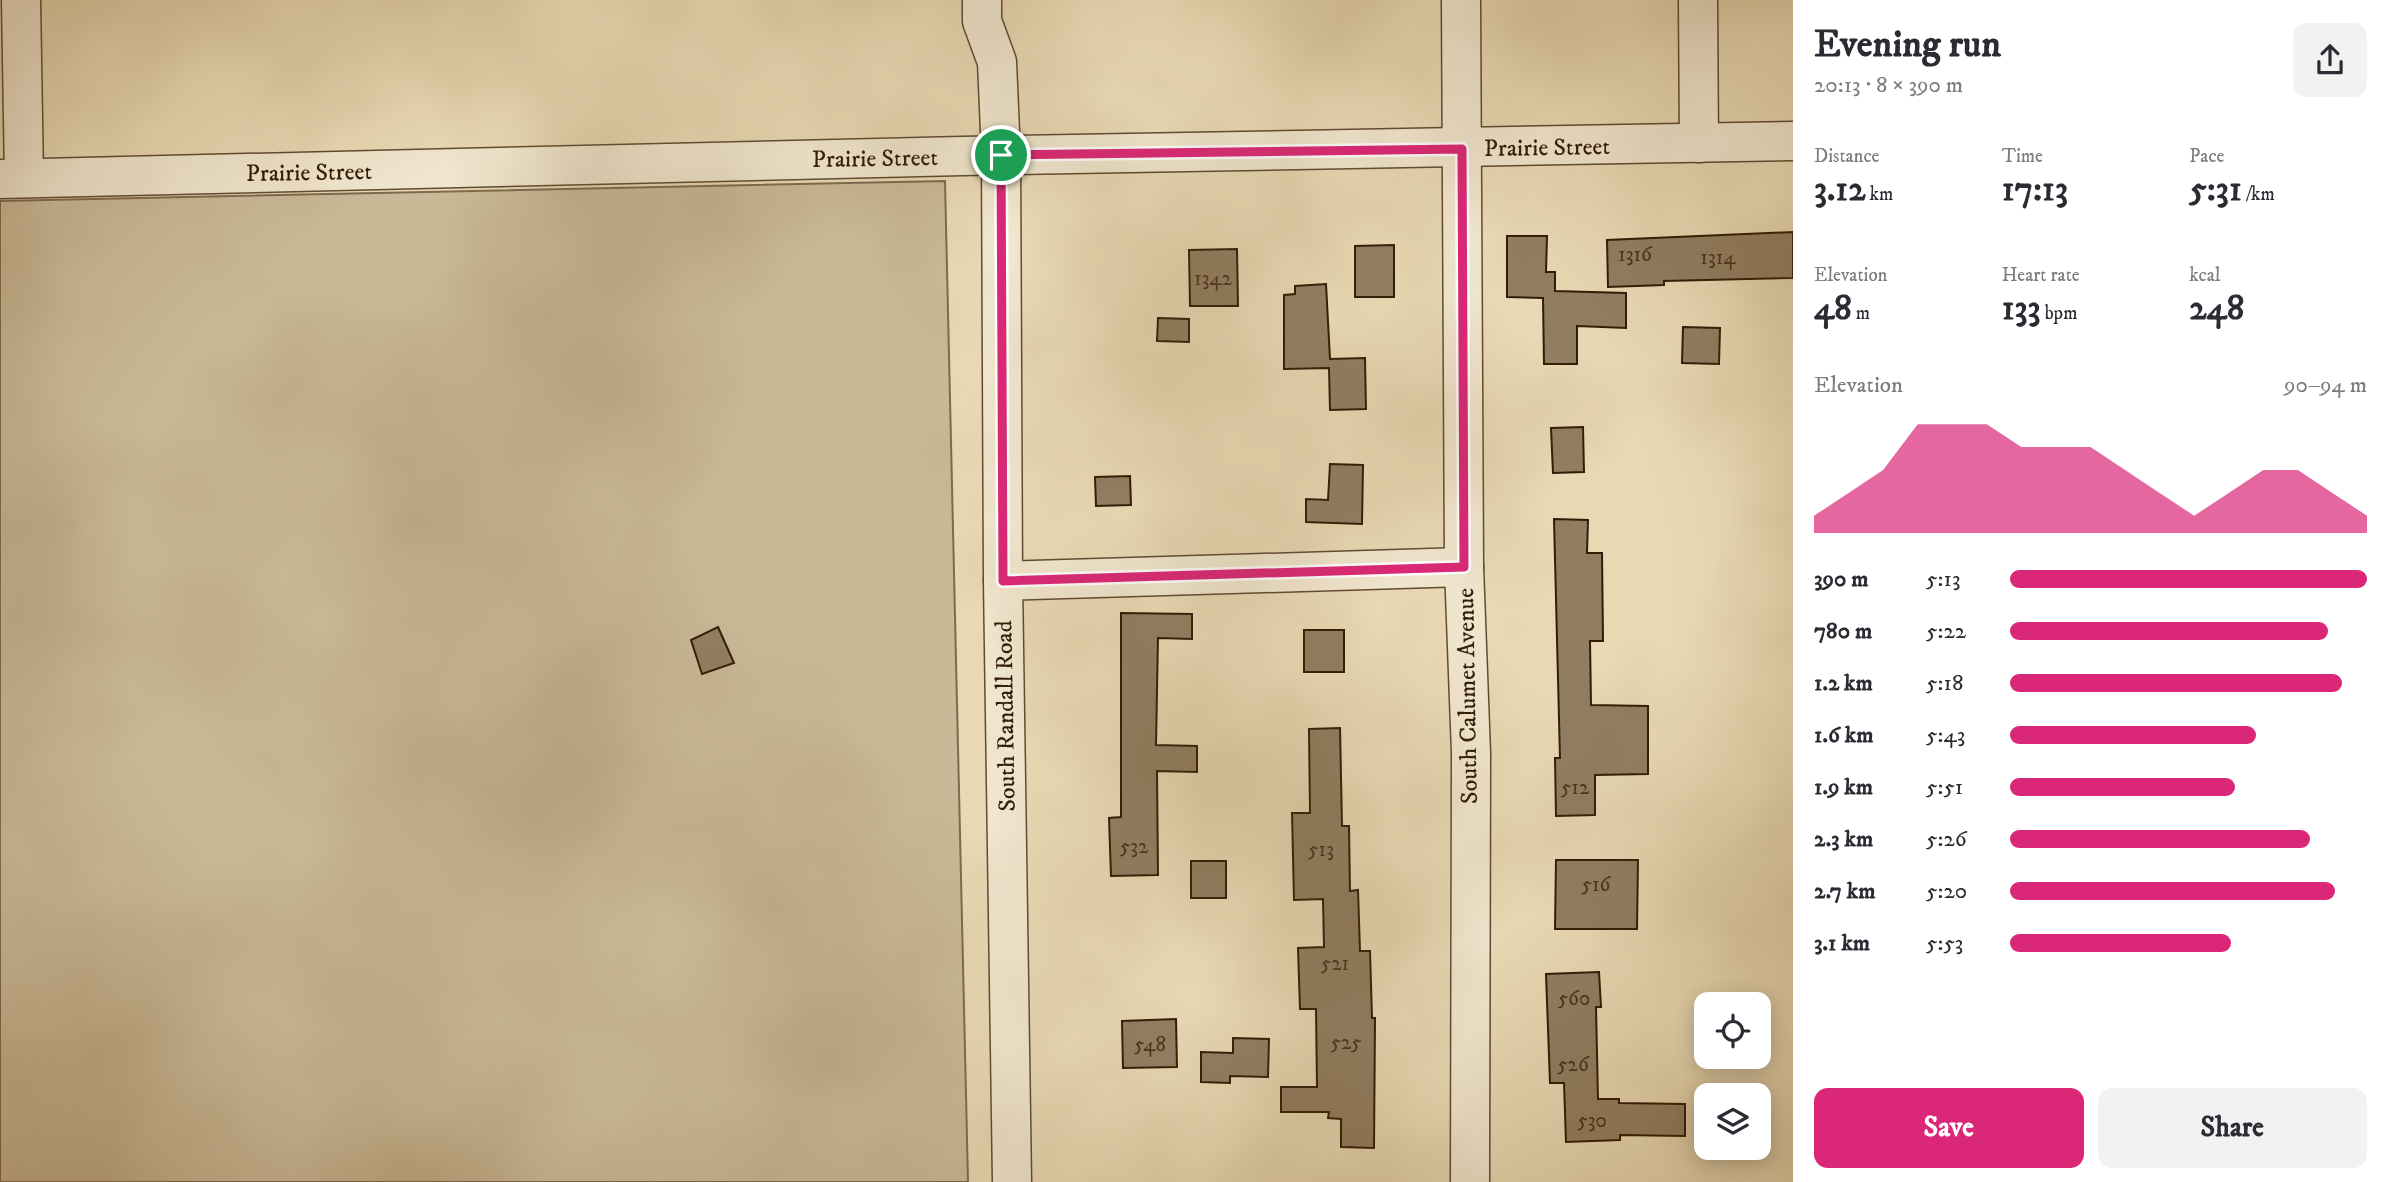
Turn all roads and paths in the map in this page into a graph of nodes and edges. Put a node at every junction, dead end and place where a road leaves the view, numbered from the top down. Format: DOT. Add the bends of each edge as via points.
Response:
graph roads {
  1 [pos="22,0"];
  2 [pos="982,0"];
  3 [pos="1461,0"];
  4 [pos="1698,0"];
  5 [pos="1793,141"];
  6 [pos="1699,144"];
  7 [pos="1462,149"];
  8 [pos="1001,155"];
  9 [pos="12,178"];
  10 [pos="1464,567"];
  11 [pos="1003,581"];
  12 [pos="1012,1182"];
  13 [pos="1470,1182"];
  1 -- 9 [label="street"];
  2 -- 8 [label="street, South Randall Road" via="982,22 997,62"];
  3 -- 7 [label="street, South Calumet Avenue"];
  4 -- 6 [label="street"];
  5 -- 6 [label="street, Prairie Street"];
  6 -- 7 [label="street, Prairie Street"];
  7 -- 8 [label="street, Prairie Street"];
  7 -- 10 [label="street, South Calumet Avenue"];
  8 -- 9 [label="street, Prairie Street"];
  8 -- 11 [label="street, South Randall Road"];
  10 -- 11 [label="street"];
  10 -- 13 [label="street, South Calumet Avenue" via="1471,754"];
  11 -- 12 [label="street, South Randall Road"];
}
